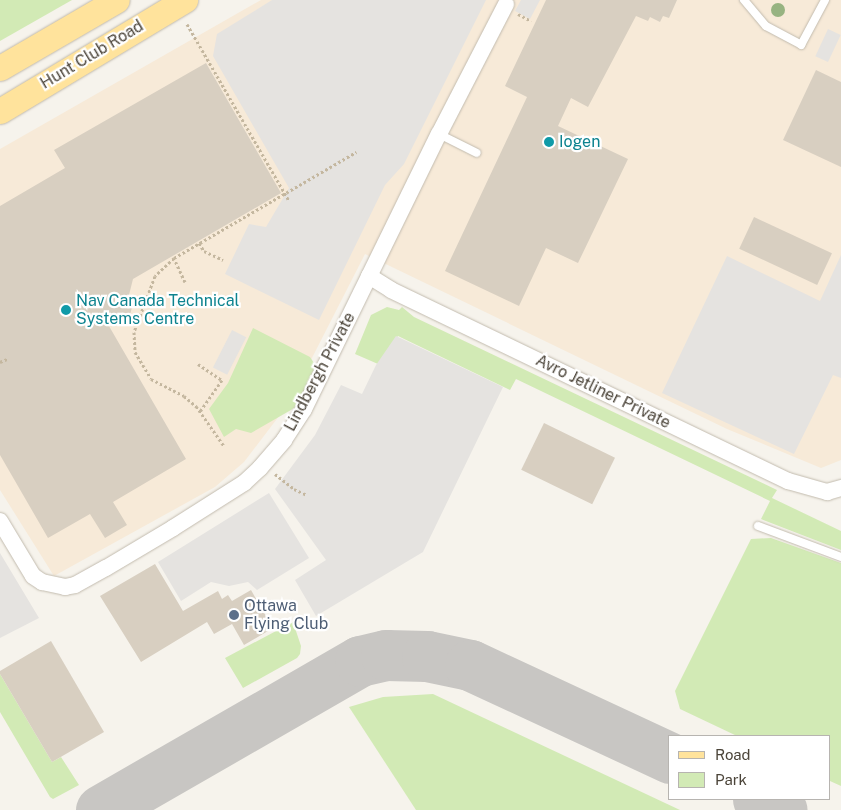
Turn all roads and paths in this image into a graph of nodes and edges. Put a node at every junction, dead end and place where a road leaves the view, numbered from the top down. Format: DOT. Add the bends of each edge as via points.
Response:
graph roads {
  1 [pos="117,0"];
  2 [pos="744,0"];
  3 [pos="825,0"];
  4 [pos="507,2"];
  5 [pos="184,9"];
  6 [pos="0,68"];
  7 [pos="0,111"];
  8 [pos="439,134"];
  9 [pos="356,152"];
  10 [pos="477,153"];
  11 [pos="285,194"];
  12 [pos="289,200"];
  13 [pos="199,243"];
  14 [pos="174,258"];
  15 [pos="223,260"];
  16 [pos="369,276"];
  17 [pos="185,282"];
  18 [pos="7,359"];
  19 [pos="0,362"];
  20 [pos="198,364"];
  21 [pos="200,412"];
  22 [pos="224,446"];
  23 [pos="274,474"];
  24 [pos="841,488"];
  25 [pos="307,496"];
  26 [pos="0,521"];
  27 [pos="758,526"];
  28 [pos="841,557"];
  1 -- 6 [label="main road"];
  2 -- 3 [label="lane" via="766,26 801,45"];
  4 -- 8 [label="street, Lindbergh Private"];
  5 -- 7 [label="main road, Hunt Club Road"];
  5 -- 11 [label="path"];
  8 -- 10 [label="lane"];
  8 -- 16 [label="street, Lindbergh Private"];
  9 -- 11 [label="path"];
  11 -- 12 [label="path"];
  11 -- 13 [label="path"];
  13 -- 14 [label="path"];
  13 -- 15 [label="path" via="204,251"];
  14 -- 17 [label="path"];
  14 -- 21 [label="path" via="152,282 134,332 135,352 151,379 184,396"];
  16 -- 24 [label="street, Avro Jetliner Private" via="391,290 788,481 827,492"];
  16 -- 26 [label="street, Lindbergh Private" via="304,409 284,440 240,486 106,568 65,587 42,582 33,576"];
  18 -- 19 [label="path"];
  20 -- 21 [label="path" via="222,380"];
  21 -- 22 [label="path"];
  23 -- 25 [label="path"];
  27 -- 28 [label="lane"];
}
